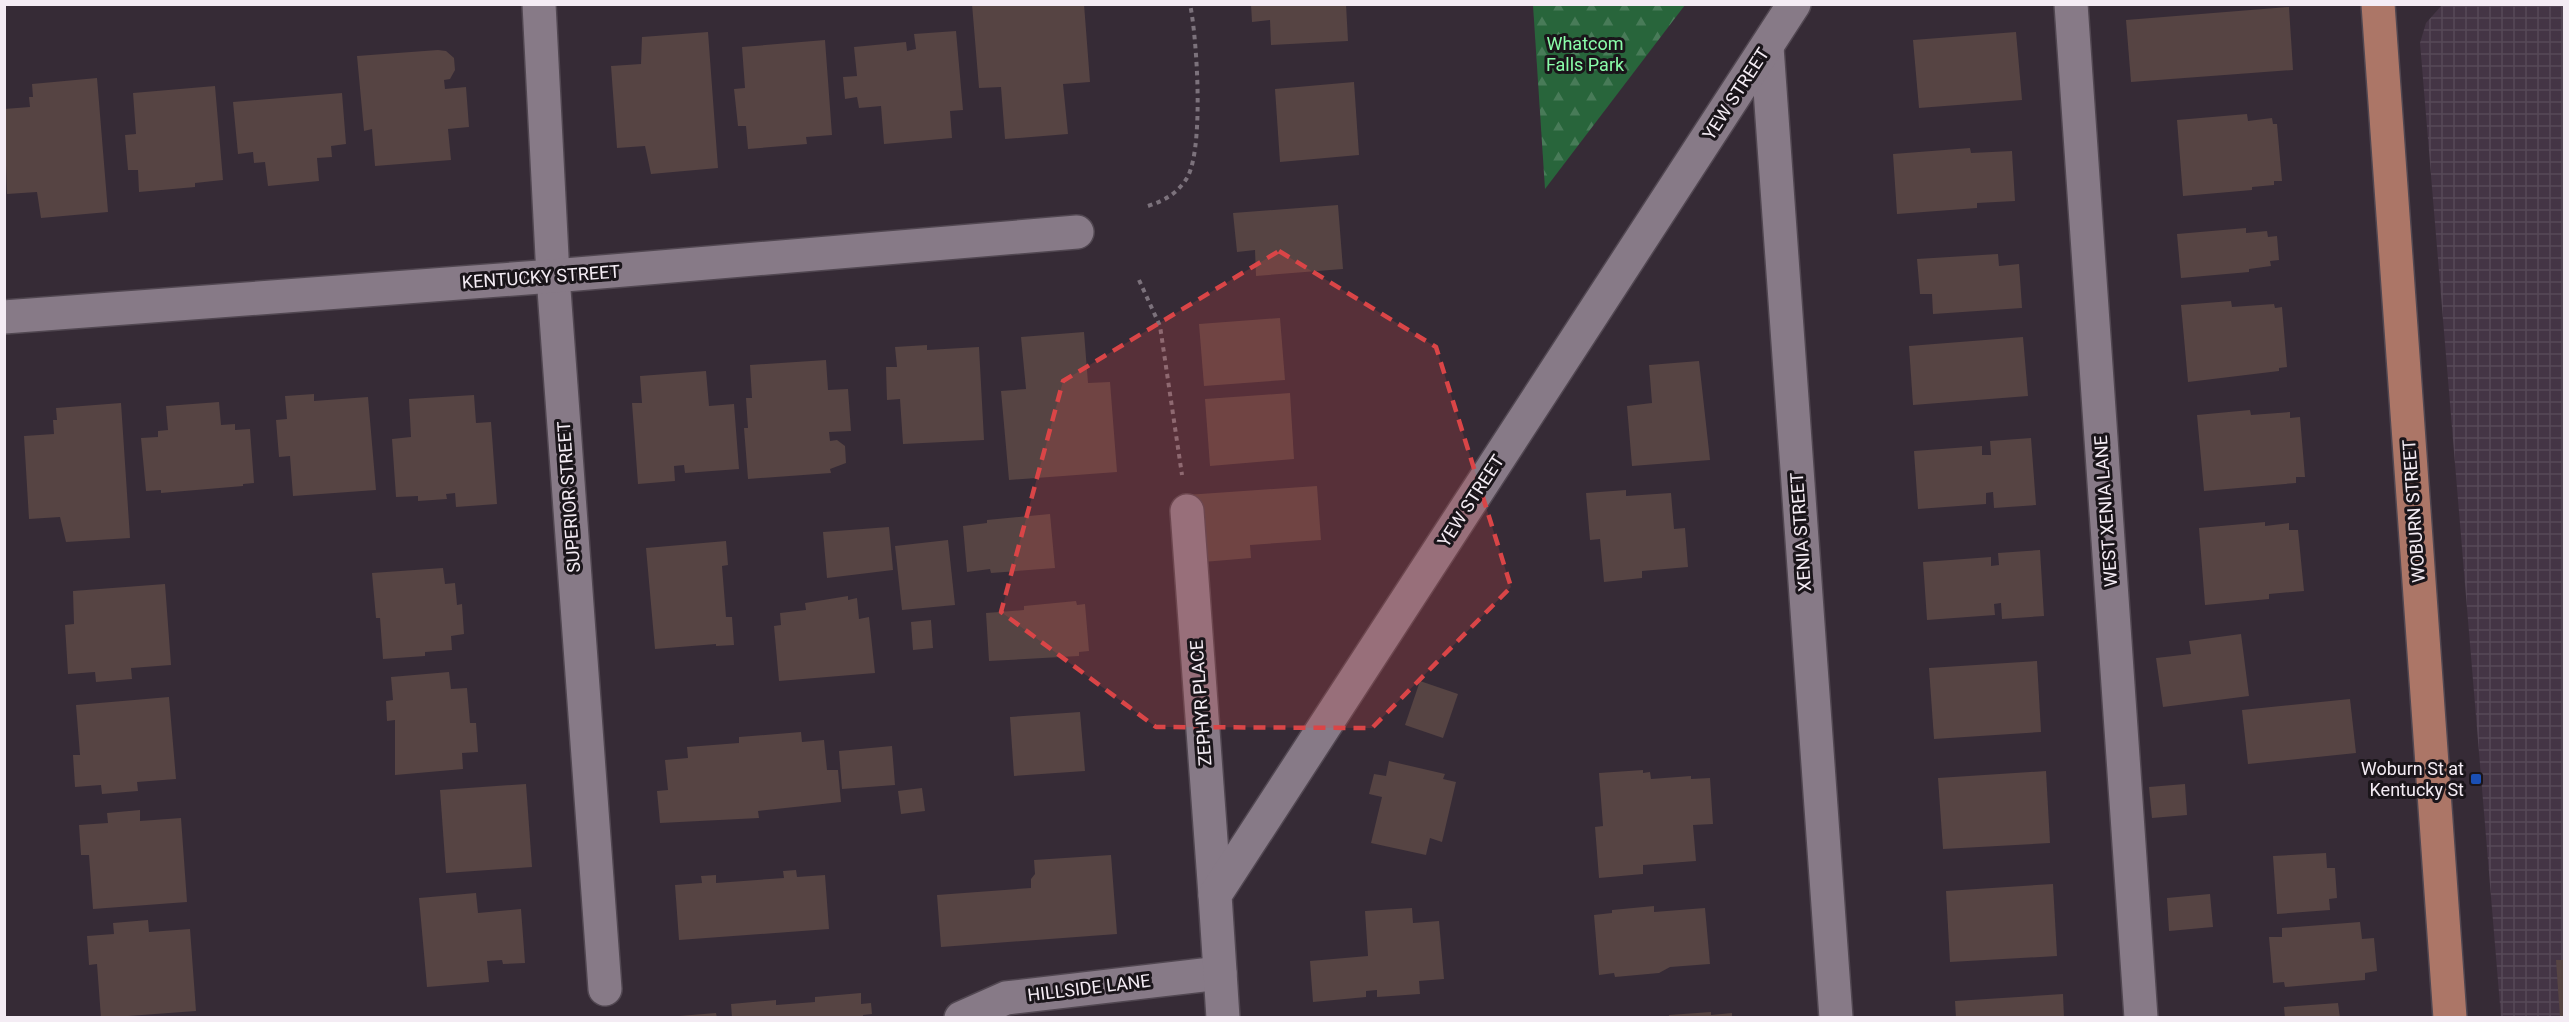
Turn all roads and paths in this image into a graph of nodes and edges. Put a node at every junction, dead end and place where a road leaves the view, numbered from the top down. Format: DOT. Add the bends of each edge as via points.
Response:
graph roads {
  1 [pos="539,4"];
  2 [pos="1190,4"];
  3 [pos="1794,4"];
  4 [pos="2071,4"];
  5 [pos="2378,4"];
  6 [pos="1767,47"];
  7 [pos="1148,206"];
  8 [pos="1077,232"];
  9 [pos="553,276"];
  10 [pos="1139,280"];
  11 [pos="4,317"];
  12 [pos="1187,512"];
  13 [pos="1215,895"];
  14 [pos="1220,973"];
  15 [pos="605,988"];
  16 [pos="961,1017"];
  17 [pos="1223,1017"];
  18 [pos="1836,1017"];
  19 [pos="2141,1017"];
  20 [pos="2450,1017"];
  1 -- 9 [label="street, SUPERIOR STREET"];
  2 -- 7 [label="path" via="1198,104 1195,157 1186,180 1166,200"];
  3 -- 6 [label="street, YEW STREET"];
  4 -- 19 [label="street, WEST XENIA LANE"];
  5 -- 20 [label="main road, WOBURN STREET"];
  6 -- 13 [label="street, YEW STREET"];
  6 -- 18 [label="street, XENIA STREET"];
  8 -- 9 [label="street, KENTUCKY STREET"];
  9 -- 11 [label="street, KENTUCKY STREET"];
  9 -- 15 [label="street, SUPERIOR STREET"];
  10 -- 12 [label="path" via="1160,326"];
  12 -- 13 [label="street, ZEPHYR PLACE"];
  13 -- 14 [label="street"];
  14 -- 16 [label="street, HILLSIDE LANE" via="1006,998"];
  14 -- 17 [label="street"];
}
